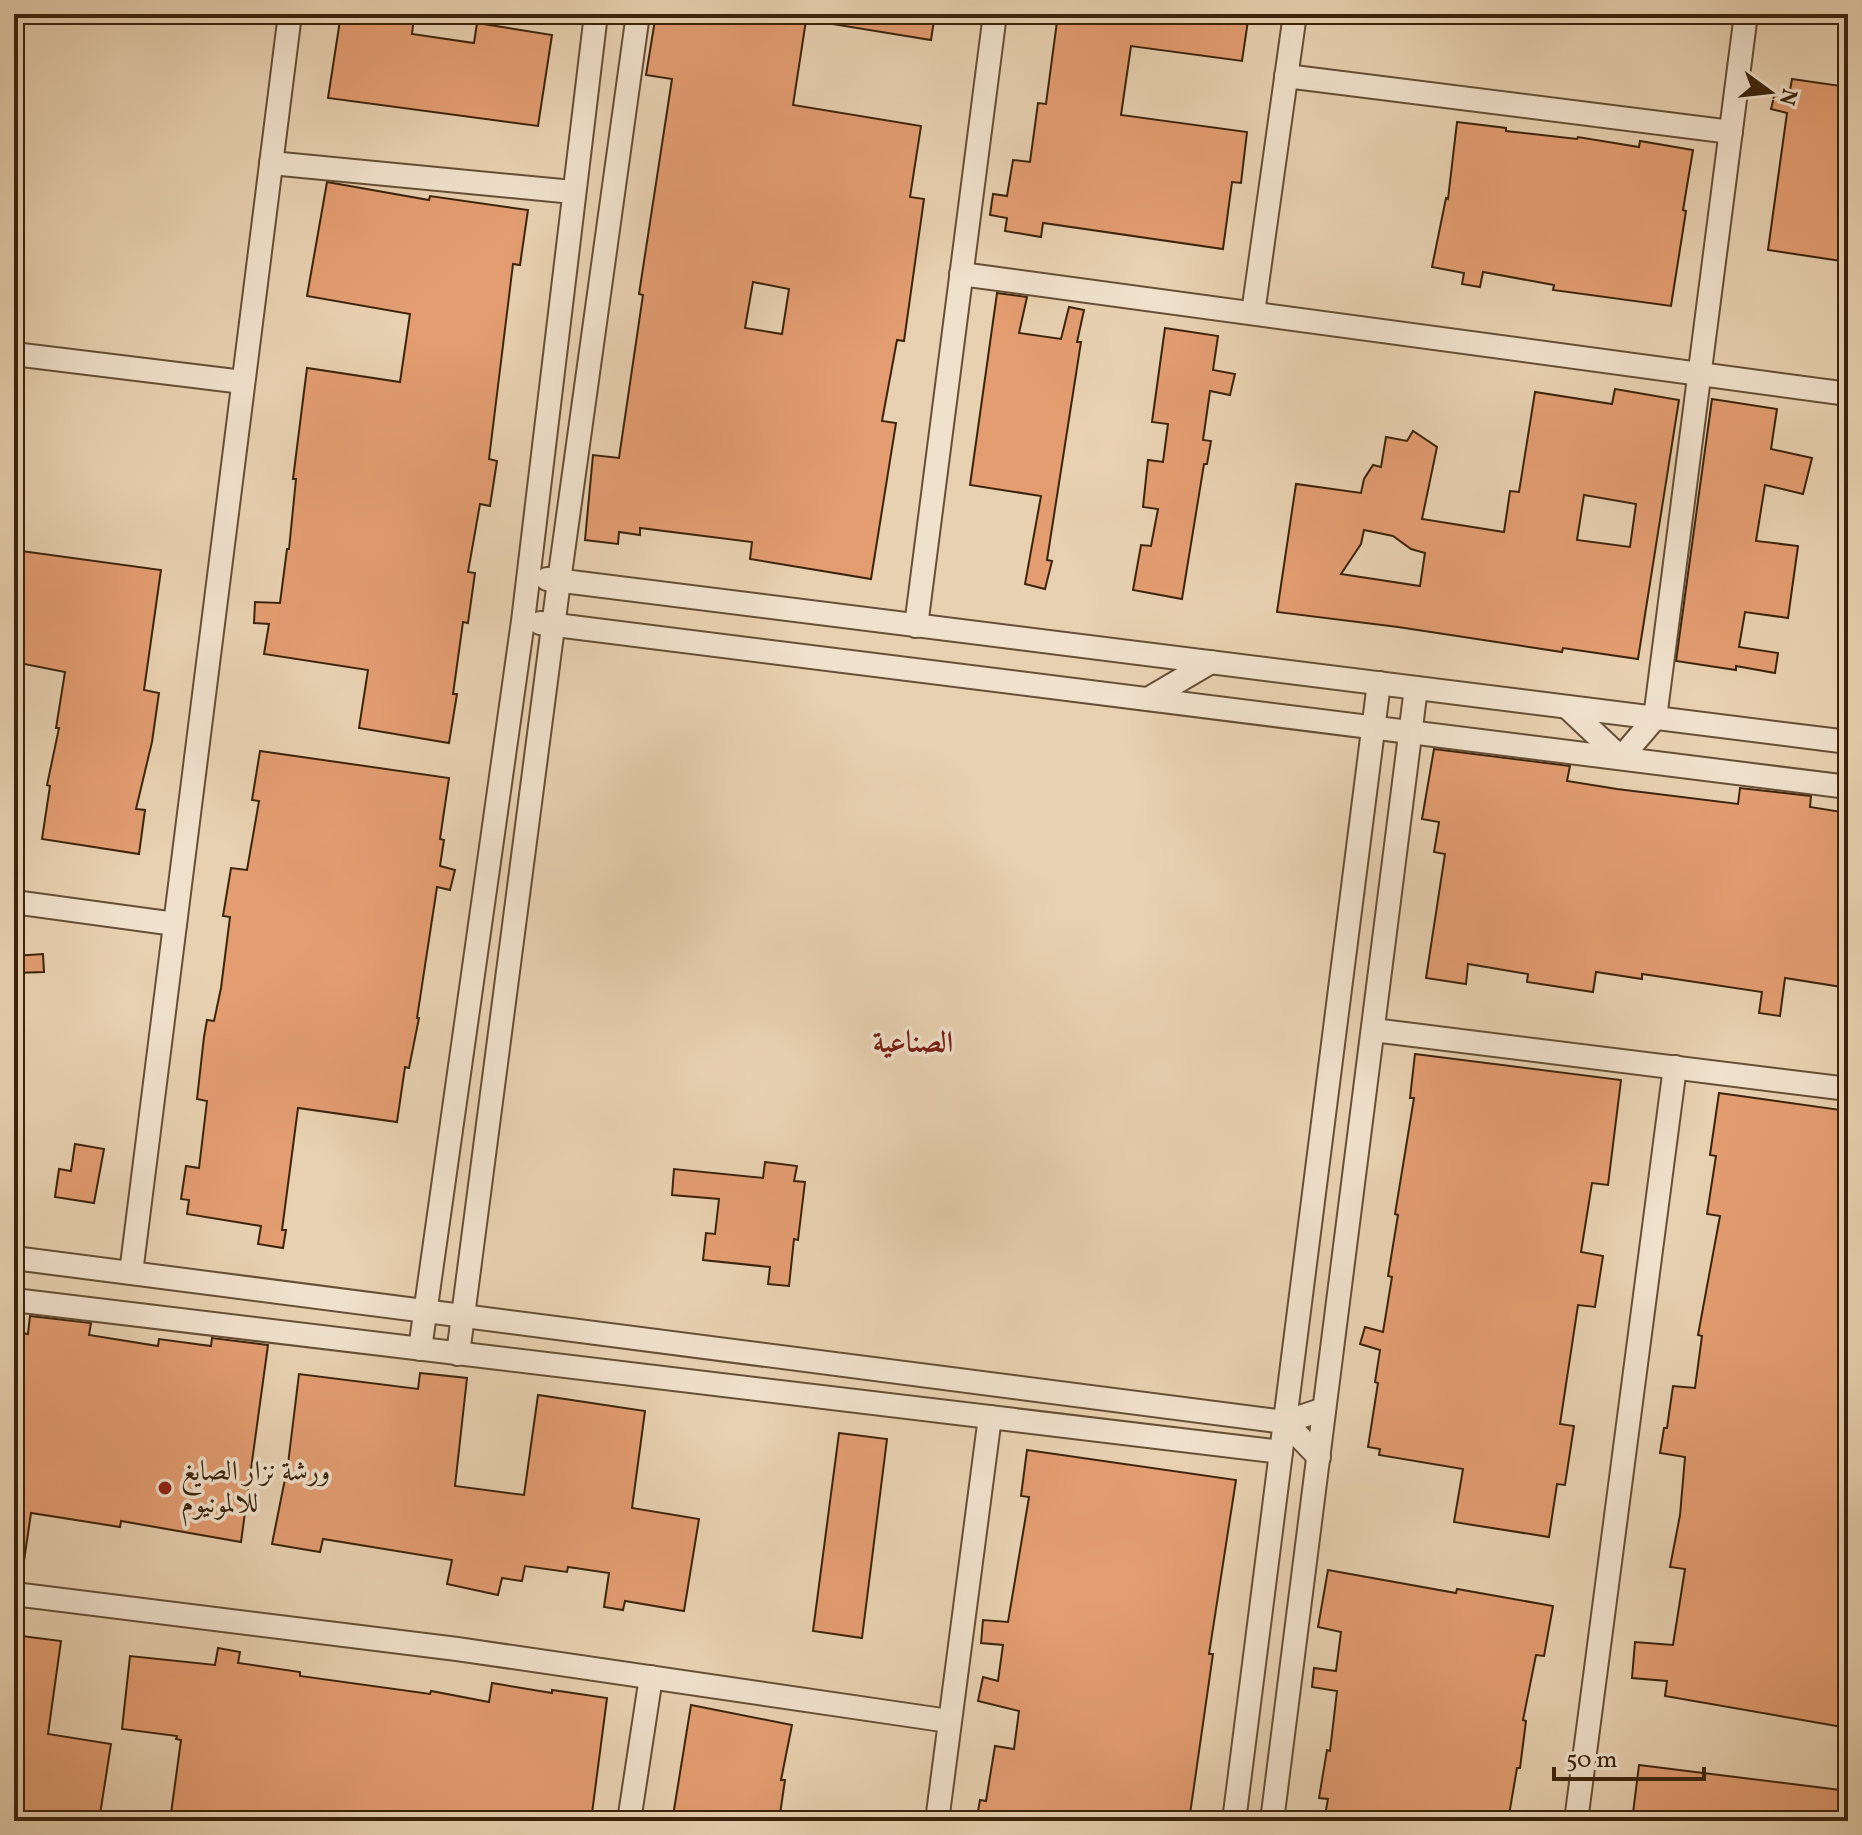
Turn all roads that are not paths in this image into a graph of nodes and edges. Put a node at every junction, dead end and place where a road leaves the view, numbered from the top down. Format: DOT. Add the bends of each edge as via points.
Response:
graph roads {
  1 [pos="290,14"];
  2 [pos="596,14"];
  3 [pos="638,14"];
  4 [pos="995,14"];
  5 [pos="1295,14"];
  6 [pos="1746,14"];
  7 [pos="1286,76"];
  8 [pos="1731,132"];
  9 [pos="271,163"];
  10 [pos="573,192"];
  11 [pos="961,274"];
  12 [pos="1253,313"];
  13 [pos="14,354"];
  14 [pos="1700,374"];
  15 [pos="243,382"];
  16 [pos="1848,394"];
  17 [pos="528,577"];
  18 [pos="559,581"];
  19 [pos="523,621"];
  20 [pos="554,624"];
  21 [pos="916,626"];
  22 [pos="1211,662"];
  23 [pos="1379,683"];
  24 [pos="1416,688"];
  25 [pos="1148,699"];
  26 [pos="1567,707"];
  27 [pos="1655,718"];
  28 [pos="1373,727"];
  29 [pos="1410,732"];
  30 [pos="1848,742"];
  31 [pos="1621,758"];
  32 [pos="1848,787"];
  33 [pos="14,902"];
  34 [pos="175,924"];
  35 [pos="1373,1030"];
  36 [pos="1675,1067"];
  37 [pos="1848,1089"];
  38 [pos="14,1258"];
  39 [pos="131,1273"];
  40 [pos="14,1300"];
  41 [pos="425,1311"];
  42 [pos="463,1316"];
  43 [pos="420,1349"];
  44 [pos="458,1354"];
  45 [pos="1324,1409"];
  46 [pos="990,1417"];
  47 [pos="1285,1422"];
  48 [pos="1281,1452"];
  49 [pos="1319,1457"];
  50 [pos="14,1594"];
  51 [pos="651,1677"];
  52 [pos="949,1721"];
  53 [pos="629,1821"];
  54 [pos="937,1821"];
  55 [pos="1234,1821"];
  56 [pos="1272,1821"];
  57 [pos="1576,1821"];
  1 -- 9 [label="street"];
  2 -- 10 [label="street"];
  3 -- 18 [label="street"];
  4 -- 11 [label="street"];
  5 -- 7 [label="street"];
  6 -- 8 [label="street"];
  7 -- 8 [label="street"];
  7 -- 12 [label="street"];
  8 -- 14 [label="street"];
  9 -- 10 [label="street"];
  9 -- 15 [label="street"];
  10 -- 17 [label="street"];
  11 -- 12 [label="street"];
  11 -- 21 [label="street"];
  12 -- 14 [label="street"];
  13 -- 15 [label="street"];
  14 -- 16 [label="street"];
  14 -- 27 [label="street"];
  15 -- 34 [label="street"];
  17 -- 18 [label="street"];
  17 -- 19 [label="street"];
  18 -- 20 [label="street"];
  18 -- 21 [label="street"];
  19 -- 20 [label="street"];
  19 -- 41 [label="street"];
  20 -- 25 [label="street"];
  20 -- 42 [label="street"];
  21 -- 22 [label="street"];
  22 -- 23 [label="street"];
  22 -- 25 [label="street"];
  23 -- 24 [label="street"];
  23 -- 28 [label="street"];
  24 -- 26 [label="street"];
  24 -- 29 [label="street"];
  25 -- 28 [label="street"];
  26 -- 27 [label="street"];
  26 -- 31 [label="street"];
  27 -- 30 [label="street"];
  27 -- 31 [label="street"];
  28 -- 29 [label="street"];
  28 -- 47 [label="street"];
  29 -- 31 [label="street"];
  29 -- 35 [label="street"];
  31 -- 32 [label="street"];
  33 -- 34 [label="street"];
  34 -- 39 [label="street"];
  35 -- 36 [label="street"];
  35 -- 45 [label="street"];
  36 -- 37 [label="street"];
  36 -- 57 [label="street"];
  38 -- 39 [label="street"];
  39 -- 41 [label="street"];
  40 -- 43 [label="street"];
  41 -- 42 [label="street"];
  41 -- 43 [label="street"];
  42 -- 44 [label="street"];
  42 -- 47 [label="street"];
  43 -- 44 [label="street"];
  44 -- 46 [label="street"];
  45 -- 47 [label="street"];
  45 -- 49 [label="street"];
  46 -- 48 [label="street"];
  46 -- 52 [label="street"];
  47 -- 48 [label="street"];
  47 -- 49 [label="street"];
  48 -- 55 [label="street"];
  49 -- 56 [label="street"];
  50 -- 51 [label="street"];
  51 -- 52 [label="street"];
  51 -- 53 [label="street"];
  52 -- 54 [label="street"];
}
